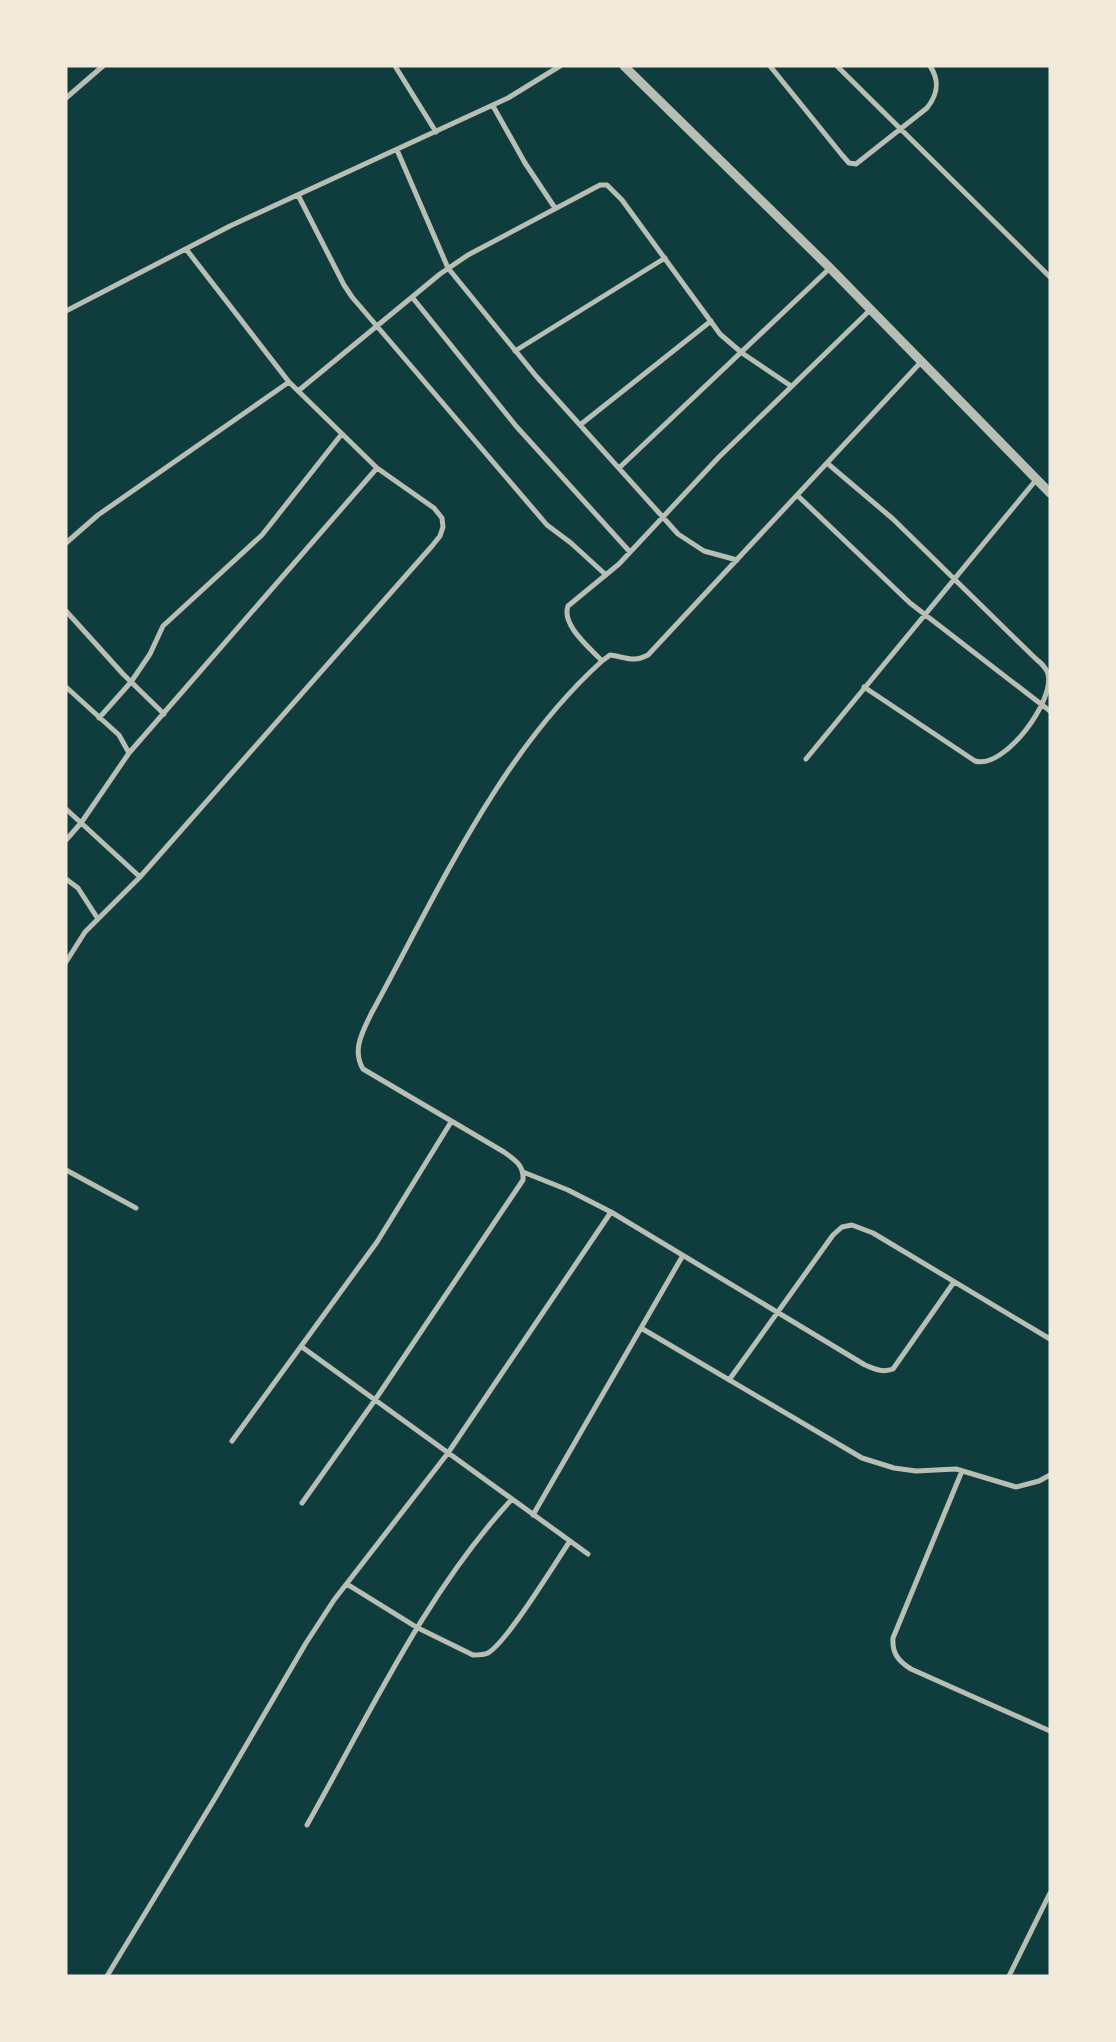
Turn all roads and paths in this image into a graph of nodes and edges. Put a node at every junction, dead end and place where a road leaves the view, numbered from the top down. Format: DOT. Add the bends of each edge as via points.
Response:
graph roads {
  1 [pos="103,66"];
  2 [pos="395,66"];
  3 [pos="560,66"];
  4 [pos="624,66"];
  5 [pos="770,66"];
  6 [pos="838,66"];
  7 [pos="930,66"];
  8 [pos="66,98"];
  9 [pos="493,106"];
  10 [pos="899,127"];
  11 [pos="436,132"];
  12 [pos="397,150"];
  13 [pos="298,195"];
  14 [pos="555,208"];
  15 [pos="186,249"];
  16 [pos="665,258"];
  17 [pos="448,268"];
  18 [pos="830,268"];
  19 [pos="1050,277"];
  20 [pos="412,297"];
  21 [pos="870,310"];
  22 [pos="66,311"];
  23 [pos="711,321"];
  24 [pos="378,326"];
  25 [pos="515,351"];
  26 [pos="742,353"];
  27 [pos="921,362"];
  28 [pos="289,382"];
  29 [pos="791,386"];
  30 [pos="298,391"];
  31 [pos="580,425"];
  32 [pos="342,435"];
  33 [pos="827,463"];
  34 [pos="377,468"];
  35 [pos="619,468"];
  36 [pos="1036,480"];
  37 [pos="1050,493"];
  38 [pos="797,495"];
  39 [pos="662,516"];
  40 [pos="66,543"];
  41 [pos="630,552"];
  42 [pos="737,560"];
  43 [pos="606,574"];
  44 [pos="953,579"];
  45 [pos="66,611"];
  46 [pos="925,614"];
  47 [pos="602,661"];
  48 [pos="131,682"];
  49 [pos="66,687"];
  50 [pos="864,687"];
  51 [pos="1041,705"];
  52 [pos="1050,711"];
  53 [pos="164,714"];
  54 [pos="99,718"];
  55 [pos="129,753"];
  56 [pos="806,759"];
  57 [pos="66,809"];
  58 [pos="82,823"];
  59 [pos="66,840"];
  60 [pos="140,877"];
  61 [pos="66,879"];
  62 [pos="98,919"];
  63 [pos="66,962"];
  64 [pos="451,1122"];
  65 [pos="66,1170"];
  66 [pos="523,1172"];
  67 [pos="136,1208"];
  68 [pos="611,1212"];
  69 [pos="682,1257"];
  70 [pos="954,1282"];
  71 [pos="777,1313"];
  72 [pos="641,1328"];
  73 [pos="1050,1339"];
  74 [pos="302,1348"];
  75 [pos="729,1380"];
  76 [pos="375,1400"];
  77 [pos="232,1441"];
  78 [pos="448,1453"];
  79 [pos="962,1471"];
  80 [pos="1050,1475"];
  81 [pos="512,1499"];
  82 [pos="302,1503"];
  83 [pos="533,1515"];
  84 [pos="570,1541"];
  85 [pos="588,1554"];
  86 [pos="347,1584"];
  87 [pos="418,1628"];
  88 [pos="1050,1731"];
  89 [pos="307,1825"];
  90 [pos="1050,1894"];
  91 [pos="107,1976"];
  92 [pos="1009,1976"];
  1 -- 8 [label="street"];
  2 -- 11 [label="street"];
  3 -- 9 [label="street"];
  4 -- 18 [label="street"];
  5 -- 10 [label="street" via="849,163 856,164"];
  6 -- 10 [label="street"];
  7 -- 10 [label="street" via="937,80 933,100 927,108"];
  9 -- 11 [label="street"];
  9 -- 14 [label="street"];
  10 -- 19 [label="street"];
  11 -- 12 [label="street"];
  12 -- 13 [label="street"];
  12 -- 17 [label="street"];
  13 -- 15 [label="street"];
  13 -- 24 [label="street" via="344,285"];
  14 -- 16 [label="street" via="592,188 607,185"];
  14 -- 17 [label="street"];
  15 -- 22 [label="street"];
  15 -- 28 [label="street"];
  16 -- 23 [label="street"];
  16 -- 25 [label="street"];
  17 -- 20 [label="street"];
  17 -- 25 [label="street"];
  18 -- 21 [label="street"];
  18 -- 26 [label="street"];
  20 -- 24 [label="street"];
  20 -- 41 [label="street" via="516,426"];
  21 -- 27 [label="street"];
  21 -- 29 [label="street"];
  23 -- 26 [label="street" via="720,334"];
  23 -- 31 [label="street"];
  24 -- 30 [label="street"];
  24 -- 43 [label="street" via="547,525"];
  25 -- 31 [label="street"];
  26 -- 29 [label="street"];
  26 -- 35 [label="street"];
  27 -- 33 [label="street"];
  27 -- 36 [label="street"];
  28 -- 30 [label="street"];
  28 -- 40 [label="street" via="98,515"];
  29 -- 39 [label="street"];
  30 -- 32 [label="street"];
  31 -- 35 [label="street"];
  32 -- 34 [label="street"];
  32 -- 48 [label="street" via="262,535 163,626 150,654"];
  33 -- 38 [label="street"];
  33 -- 44 [label="street" via="893,519"];
  34 -- 53 [label="street"];
  34 -- 60 [label="street" via="434,508 442,518 440,536"];
  35 -- 39 [label="street"];
  36 -- 37 [label="street"];
  36 -- 44 [label="street"];
  38 -- 42 [label="street"];
  38 -- 46 [label="street"];
  39 -- 41 [label="street"];
  39 -- 42 [label="street" via="691,544"];
  41 -- 43 [label="street"];
  42 -- 47 [label="street" via="648,655 628,660 610,655"];
  43 -- 47 [label="street" via="573,601 566,612 570,625"];
  44 -- 46 [label="street"];
  44 -- 51 [label="street" via="1046,668 1049,675"];
  45 -- 48 [label="street"];
  46 -- 50 [label="street"];
  46 -- 51 [label="street"];
  47 -- 64 [label="street" via="501,779 359,1039 357,1052 363,1069"];
  48 -- 53 [label="street"];
  48 -- 54 [label="street"];
  49 -- 54 [label="street"];
  50 -- 51 [label="street" via="983,764 1006,752"];
  50 -- 56 [label="street"];
  51 -- 52 [label="street"];
  53 -- 55 [label="street"];
  54 -- 55 [label="street" via="119,735"];
  55 -- 58 [label="street"];
  57 -- 58 [label="street"];
  58 -- 59 [label="street"];
  58 -- 60 [label="street"];
  60 -- 62 [label="street"];
  61 -- 62 [label="street" via="78,888"];
  62 -- 63 [label="street" via="74,947"];
  64 -- 66 [label="street" via="504,1152 519,1163"];
  64 -- 74 [label="street" via="378,1242"];
  65 -- 67 [label="street"];
  66 -- 68 [label="street"];
  66 -- 76 [label="street" via="520,1184"];
  68 -- 69 [label="street"];
  68 -- 78 [label="street"];
  69 -- 71 [label="street"];
  69 -- 72 [label="street"];
  70 -- 71 [label="street" via="872,1233 852,1226 842,1227"];
  70 -- 71 [label="street" via="901,1360 886,1372 865,1365"];
  70 -- 73 [label="street"];
  71 -- 75 [label="street"];
  72 -- 75 [label="street"];
  72 -- 83 [label="street"];
  74 -- 76 [label="street"];
  74 -- 77 [label="street"];
  75 -- 79 [label="street" via="868,1460 916,1471"];
  76 -- 78 [label="street"];
  76 -- 82 [label="street"];
  78 -- 81 [label="street"];
  78 -- 86 [label="street"];
  79 -- 80 [label="street" via="1016,1487"];
  79 -- 88 [label="street" via="896,1631 893,1647 901,1663 911,1669"];
  81 -- 83 [label="street"];
  81 -- 87 [label="street" via="468,1554"];
  83 -- 84 [label="street"];
  84 -- 85 [label="street"];
  84 -- 87 [label="street" via="509,1630 489,1652 473,1655"];
  86 -- 87 [label="street"];
  86 -- 91 [label="street" via="292,1664"];
  87 -- 89 [label="street"];
  90 -- 92 [label="street"];
}
